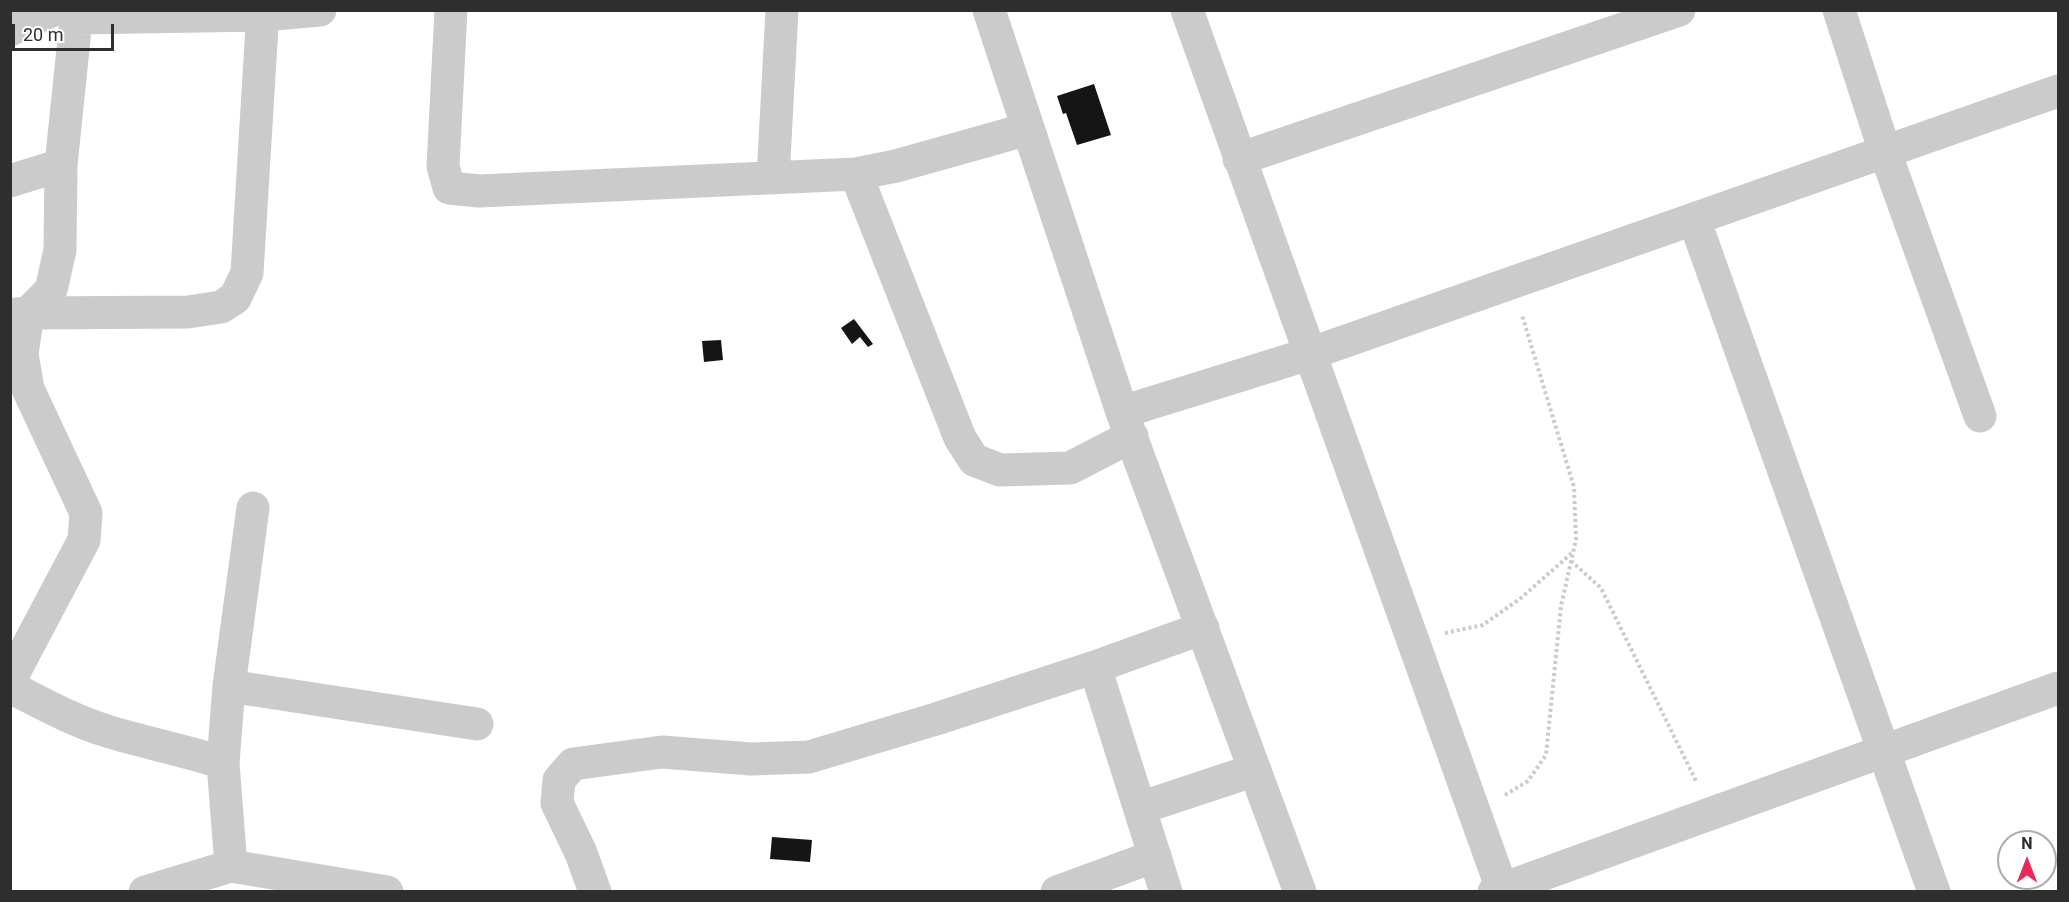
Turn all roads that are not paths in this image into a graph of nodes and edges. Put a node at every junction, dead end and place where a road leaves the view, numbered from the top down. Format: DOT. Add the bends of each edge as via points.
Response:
graph roads {
  1 [pos="320,10"];
  2 [pos="451,10"];
  3 [pos="782,10"];
  4 [pos="989,10"];
  5 [pos="1187,10"];
  6 [pos="1679,10"];
  7 [pos="1839,10"];
  8 [pos="69,13"];
  9 [pos="263,13"];
  10 [pos="10,30"];
  11 [pos="2058,91"];
  12 [pos="1029,129"];
  13 [pos="1885,152"];
  14 [pos="1239,159"];
  15 [pos="61,165"];
  16 [pos="856,174"];
  17 [pos="773,178"];
  18 [pos="10,181"];
  19 [pos="1694,219"];
  20 [pos="19,314"];
  21 [pos="1309,354"];
  22 [pos="1980,416"];
  23 [pos="1127,424"];
  24 [pos="253,508"];
  25 [pos="1203,628"];
  26 [pos="1095,667"];
  27 [pos="10,680"];
  28 [pos="229,686"];
  29 [pos="10,687"];
  30 [pos="2058,688"];
  31 [pos="477,724"];
  32 [pos="1884,751"];
  33 [pos="223,763"];
  34 [pos="1255,770"];
  35 [pos="1140,808"];
  36 [pos="1155,856"];
  37 [pos="231,866"];
  38 [pos="291,884"];
  39 [pos="1499,890"];
  40 [pos="145,891"];
  41 [pos="387,891"];
  42 [pos="595,891"];
  43 [pos="1057,891"];
  44 [pos="1166,891"];
  45 [pos="1300,891"];
  46 [pos="1934,891"];
  1 -- 9 [label="street"];
  2 -- 17 [label="street" via="443,166 449,188 480,191"];
  3 -- 17 [label="street"];
  4 -- 12 [label="street"];
  5 -- 14 [label="street"];
  6 -- 14 [label="street"];
  7 -- 13 [label="street"];
  8 -- 9 [label="street"];
  8 -- 10 [label="street"];
  8 -- 15 [label="street"];
  9 -- 20 [label="street" via="247,273 235,298 221,307 188,312"];
  11 -- 13 [label="street"];
  12 -- 16 [label="street"];
  12 -- 23 [label="street"];
  13 -- 19 [label="street"];
  13 -- 22 [label="street"];
  14 -- 21 [label="street"];
  15 -- 18 [label="street"];
  15 -- 20 [label="street" via="60,250 51,290"];
  16 -- 17 [label="street"];
  16 -- 23 [label="street" via="960,438 974,460 1000,471 1070,468"];
  19 -- 21 [label="street"];
  19 -- 32 [label="street"];
  20 -- 27 [label="street" via="28,389 86,513 84,540"];
  21 -- 23 [label="street"];
  21 -- 39 [label="street"];
  23 -- 25 [label="street"];
  24 -- 28 [label="street"];
  25 -- 26 [label="street"];
  25 -- 34 [label="street"];
  26 -- 35 [label="street"];
  26 -- 42 [label="street" via="809,757 751,759 662,752 573,764 559,780 557,803"];
  28 -- 31 [label="street"];
  28 -- 33 [label="street"];
  29 -- 33 [label="street" via="106,731"];
  30 -- 32 [label="street"];
  32 -- 39 [label="street"];
  32 -- 46 [label="street"];
  33 -- 37 [label="street"];
  34 -- 35 [label="street"];
  34 -- 45 [label="street"];
  35 -- 36 [label="street"];
  36 -- 43 [label="street"];
  36 -- 44 [label="street"];
  37 -- 38 [label="street"];
  37 -- 40 [label="street"];
  38 -- 41 [label="street"];
}
